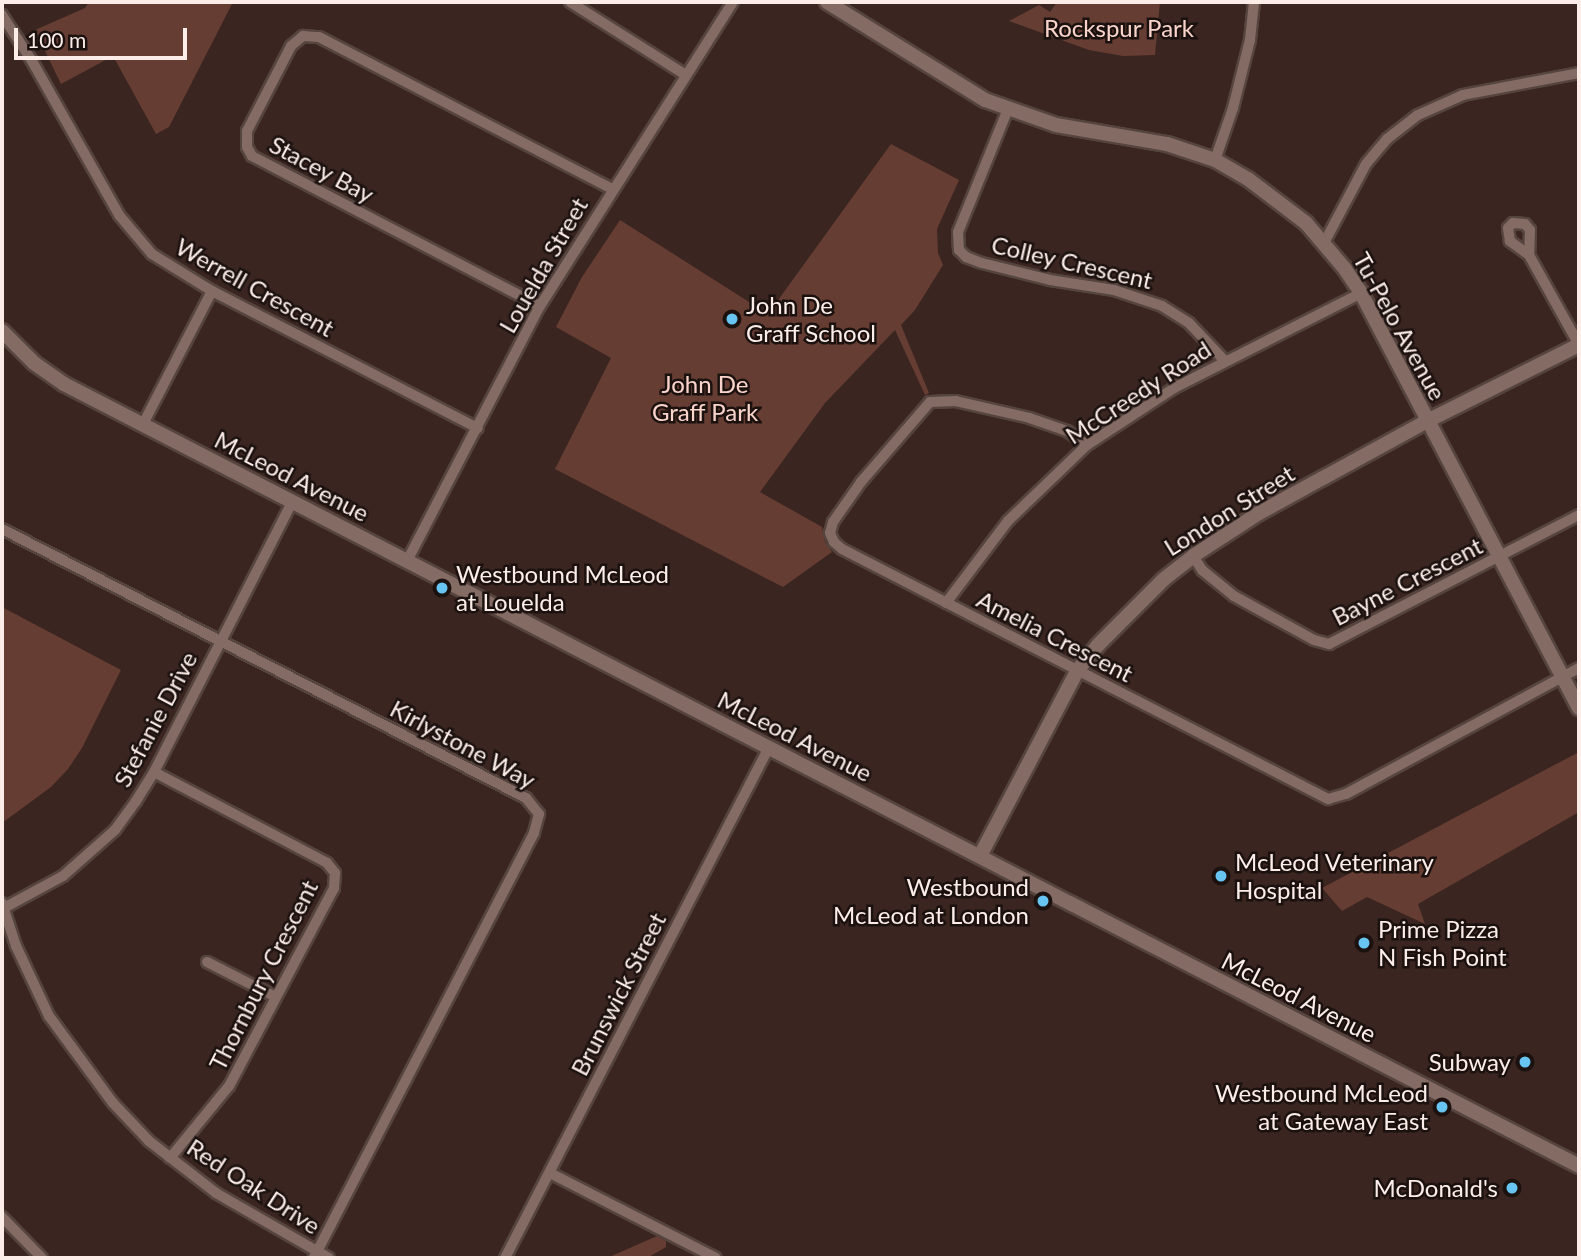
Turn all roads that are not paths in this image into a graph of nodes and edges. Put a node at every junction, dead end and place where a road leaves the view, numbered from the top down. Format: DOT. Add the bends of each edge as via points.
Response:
graph roads {
  1 [pos="570,2"];
  2 [pos="733,2"];
  3 [pos="827,2"];
  4 [pos="1254,2"];
  5 [pos="2,15"];
  6 [pos="1579,73"];
  7 [pos="686,75"];
  8 [pos="1008,109"];
  9 [pos="1214,160"];
  10 [pos="612,189"];
  11 [pos="1324,243"];
  12 [pos="1529,255"];
  13 [pos="212,291"];
  14 [pos="1361,293"];
  15 [pos="540,306"];
  16 [pos="2,331"];
  17 [pos="1579,345"];
  18 [pos="1224,360"];
  19 [pos="1427,421"];
  20 [pos="143,424"];
  21 [pos="478,428"];
  22 [pos="1087,445"];
  23 [pos="292,502"];
  24 [pos="1579,515"];
  25 [pos="2,529"];
  26 [pos="1193,556"];
  27 [pos="1501,557"];
  28 [pos="407,561"];
  29 [pos="946,603"];
  30 [pos="220,641"];
  31 [pos="1579,668"];
  32 [pos="1077,671"];
  33 [pos="1562,677"];
  34 [pos="1579,708"];
  35 [pos="768,748"];
  36 [pos="154,772"];
  37 [pos="980,856"];
  38 [pos="2,907"];
  39 [pos="207,962"];
  40 [pos="276,997"];
  41 [pos="170,1158"];
  42 [pos="1579,1166"];
  43 [pos="550,1173"];
  44 [pos="2,1217"];
  45 [pos="316,1255"];
  46 [pos="42,1258"];
  47 [pos="330,1258"];
  48 [pos="505,1258"];
  49 [pos="716,1258"];
  1 -- 7 [label="street"];
  2 -- 7 [label="street, Louelda Street"];
  3 -- 8 [label="street, Tu-Pelo Avenue" via="963,88"];
  4 -- 9 [label="street" via="1234,108"];
  5 -- 13 [label="street, Werrell Crescent" via="139,243 165,265"];
  6 -- 11 [label="street" via="1462,95 1418,115 1387,139 1366,164"];
  7 -- 10 [label="street, Louelda Street"];
  8 -- 9 [label="street, Tu-Pelo Avenue" via="1056,125 1160,142"];
  8 -- 18 [label="street, Colley Crescent" via="958,232 959,250 982,263 1114,290 1162,306 1189,323"];
  9 -- 11 [label="street, Tu-Pelo Avenue" via="1285,205"];
  10 -- 15 [label="street, Louelda Street"];
  10 -- 15 [label="street, Stacey Bay" via="319,37 303,36 291,46 247,131 252,156"];
  11 -- 14 [label="street, Tu-Pelo Avenue"];
  12 -- 17 [label="street"];
  13 -- 20 [label="street"];
  13 -- 21 [label="street, Werrell Crescent"];
  14 -- 18 [label="street, McCreedy Road"];
  14 -- 19 [label="street, Tu-Pelo Avenue"];
  15 -- 21 [label="street, Louelda Street"];
  16 -- 20 [label="street, McLeod Avenue" via="49,374"];
  17 -- 19 [label="street, London Street"];
  18 -- 22 [label="street, McCreedy Road"];
  19 -- 26 [label="street, London Street" via="1259,513"];
  19 -- 27 [label="street, Tu-Pelo Avenue"];
  20 -- 23 [label="street, McLeod Avenue"];
  21 -- 28 [label="street, Louelda Street"];
  22 -- 29 [label="street, McCreedy Road" via="1008,521"];
  22 -- 29 [label="street, Amelia Crescent" via="1042,422 956,401 930,402 921,410 860,482 832,522 830,533 842,549"];
  23 -- 28 [label="street, McLeod Avenue"];
  23 -- 30 [label="street, Stefanie Drive"];
  24 -- 27 [label="street"];
  25 -- 30 [label="street, Kirlystone Way"];
  26 -- 27 [label="street, Bayne Crescent" via="1202,570 1234,596 1329,644"];
  26 -- 32 [label="street, London Street" via="1117,626"];
  27 -- 33 [label="street, Tu-Pelo Avenue"];
  28 -- 35 [label="street, McLeod Avenue"];
  29 -- 32 [label="street, Amelia Crescent"];
  30 -- 36 [label="street, Stefanie Drive"];
  30 -- 45 [label="street, Kirlystone Way" via="526,798 539,814 534,833"];
  31 -- 33 [label="street"];
  32 -- 33 [label="street, Amelia Crescent" via="1328,799 1346,794"];
  32 -- 37 [label="street, London Street"];
  33 -- 34 [label="street, Tu-Pelo Avenue"];
  35 -- 37 [label="street, McLeod Avenue"];
  35 -- 43 [label="street, Brunswick Street"];
  36 -- 38 [label="street, Stefanie Drive" via="115,830 63,876"];
  36 -- 40 [label="street, Thornbury Crescent" via="327,863 335,873 334,888"];
  37 -- 42 [label="street, McLeod Avenue"];
  38 -- 41 [label="street, Red Oak Drive" via="31,980 67,1043 113,1103"];
  39 -- 40 [label="street"];
  40 -- 41 [label="street, Thornbury Crescent" via="223,1097"];
  41 -- 45 [label="street, Red Oak Drive" via="233,1205"];
  43 -- 48 [label="street, Brunswick Street"];
  43 -- 49 [label="street"];
  44 -- 46 [label="street"];
  45 -- 47 [label="street, Red Oak Drive"];
}
